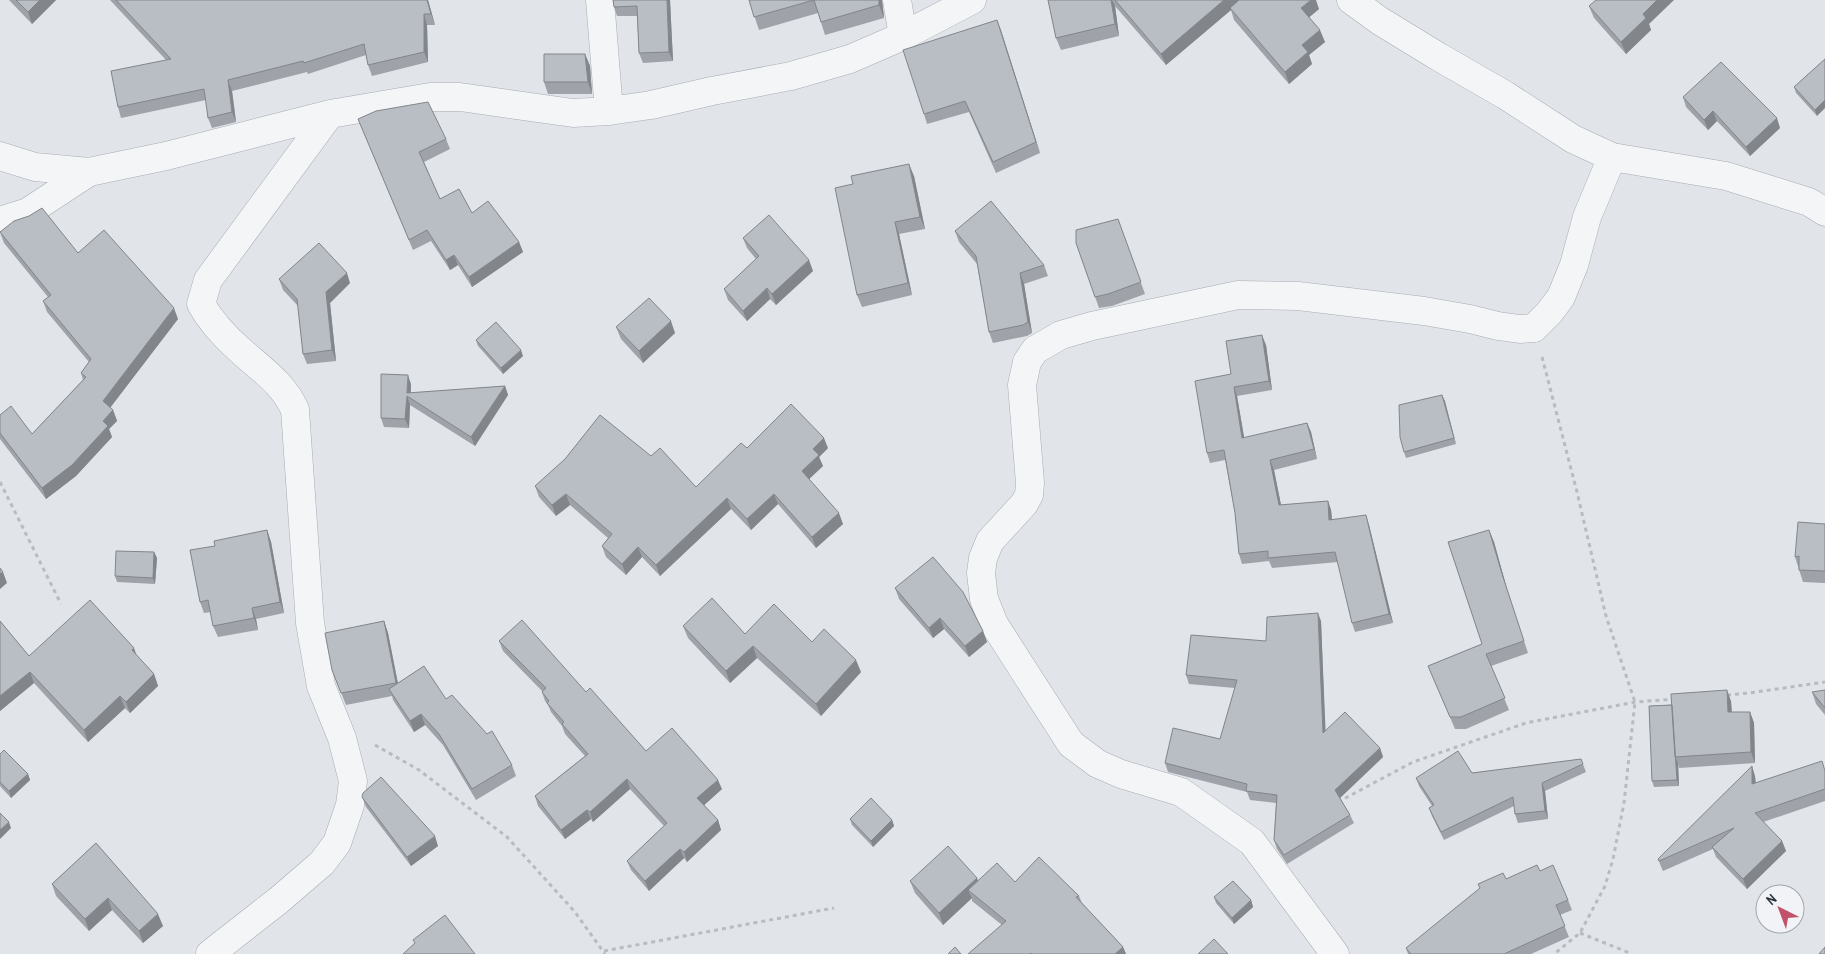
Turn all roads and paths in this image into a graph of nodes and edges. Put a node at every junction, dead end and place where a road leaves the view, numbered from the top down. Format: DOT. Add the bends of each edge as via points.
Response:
graph roads {
  1 [pos="600,0"];
  2 [pos="897,0"];
  3 [pos="972,0"];
  4 [pos="1351,0"];
  5 [pos="903,36"];
  6 [pos="610,111"];
  7 [pos="330,114"];
  8 [pos="0,156"];
  9 [pos="1612,157"];
  10 [pos="88,172"];
  11 [pos="1825,212"];
  12 [pos="0,221"];
  13 [pos="1534,328"];
  14 [pos="0,482"];
  15 [pos="61,604"];
  16 [pos="1825,682"];
  17 [pos="1721,696"];
  18 [pos="1683,698"];
  19 [pos="1635,702"];
  20 [pos="338,725"];
  21 [pos="1331,806"];
  22 [pos="834,908"];
  23 [pos="1580,933"];
  24 [pos="605,953"];
  25 [pos="210,954"];
  26 [pos="1335,954"];
  27 [pos="1554,954"];
  28 [pos="1632,954"];
  1 -- 6 [label="street"];
  2 -- 5 [label="street"];
  3 -- 5 [label="street"];
  4 -- 9 [label="street" via="1573,139"];
  5 -- 6 [label="street" via="850,59 791,76"];
  6 -- 7 [label="street" via="573,112 430,97"];
  7 -- 10 [label="street"];
  7 -- 20 [label="street" via="208,280 201,304 208,318 290,397 295,410 310,623 321,686"];
  8 -- 10 [label="street" via="35,167"];
  9 -- 11 [label="street" via="1726,176 1809,202"];
  9 -- 13 [label="street" via="1587,217 1574,265 1560,297"];
  10 -- 12 [label="street" via="28,212"];
  13 -- 19 [label="path" via="1606,616"];
  13 -- 26 [label="street" via="1498,326 1424,311 1298,296 1238,295 1061,335 1035,350 1028,362 1022,385 1029,494 1024,504 990,541 981,573 984,599 994,624 1072,744 1098,764 1181,792 1252,842"];
  14 -- 15 [label="path"];
  16 -- 17 [label="path"];
  18 -- 19 [label="path"];
  19 -- 21 [label="path" via="1526,723 1469,742 1413,762"];
  19 -- 23 [label="path" via="1624,803 1613,859 1605,886"];
  20 -- 24 [label="path" via="404,759 506,837 575,912"];
  20 -- 25 [label="street" via="353,781 350,805 337,842 306,878"];
  22 -- 24 [label="path"];
  23 -- 27 [label="path"];
  23 -- 28 [label="path"];
}
